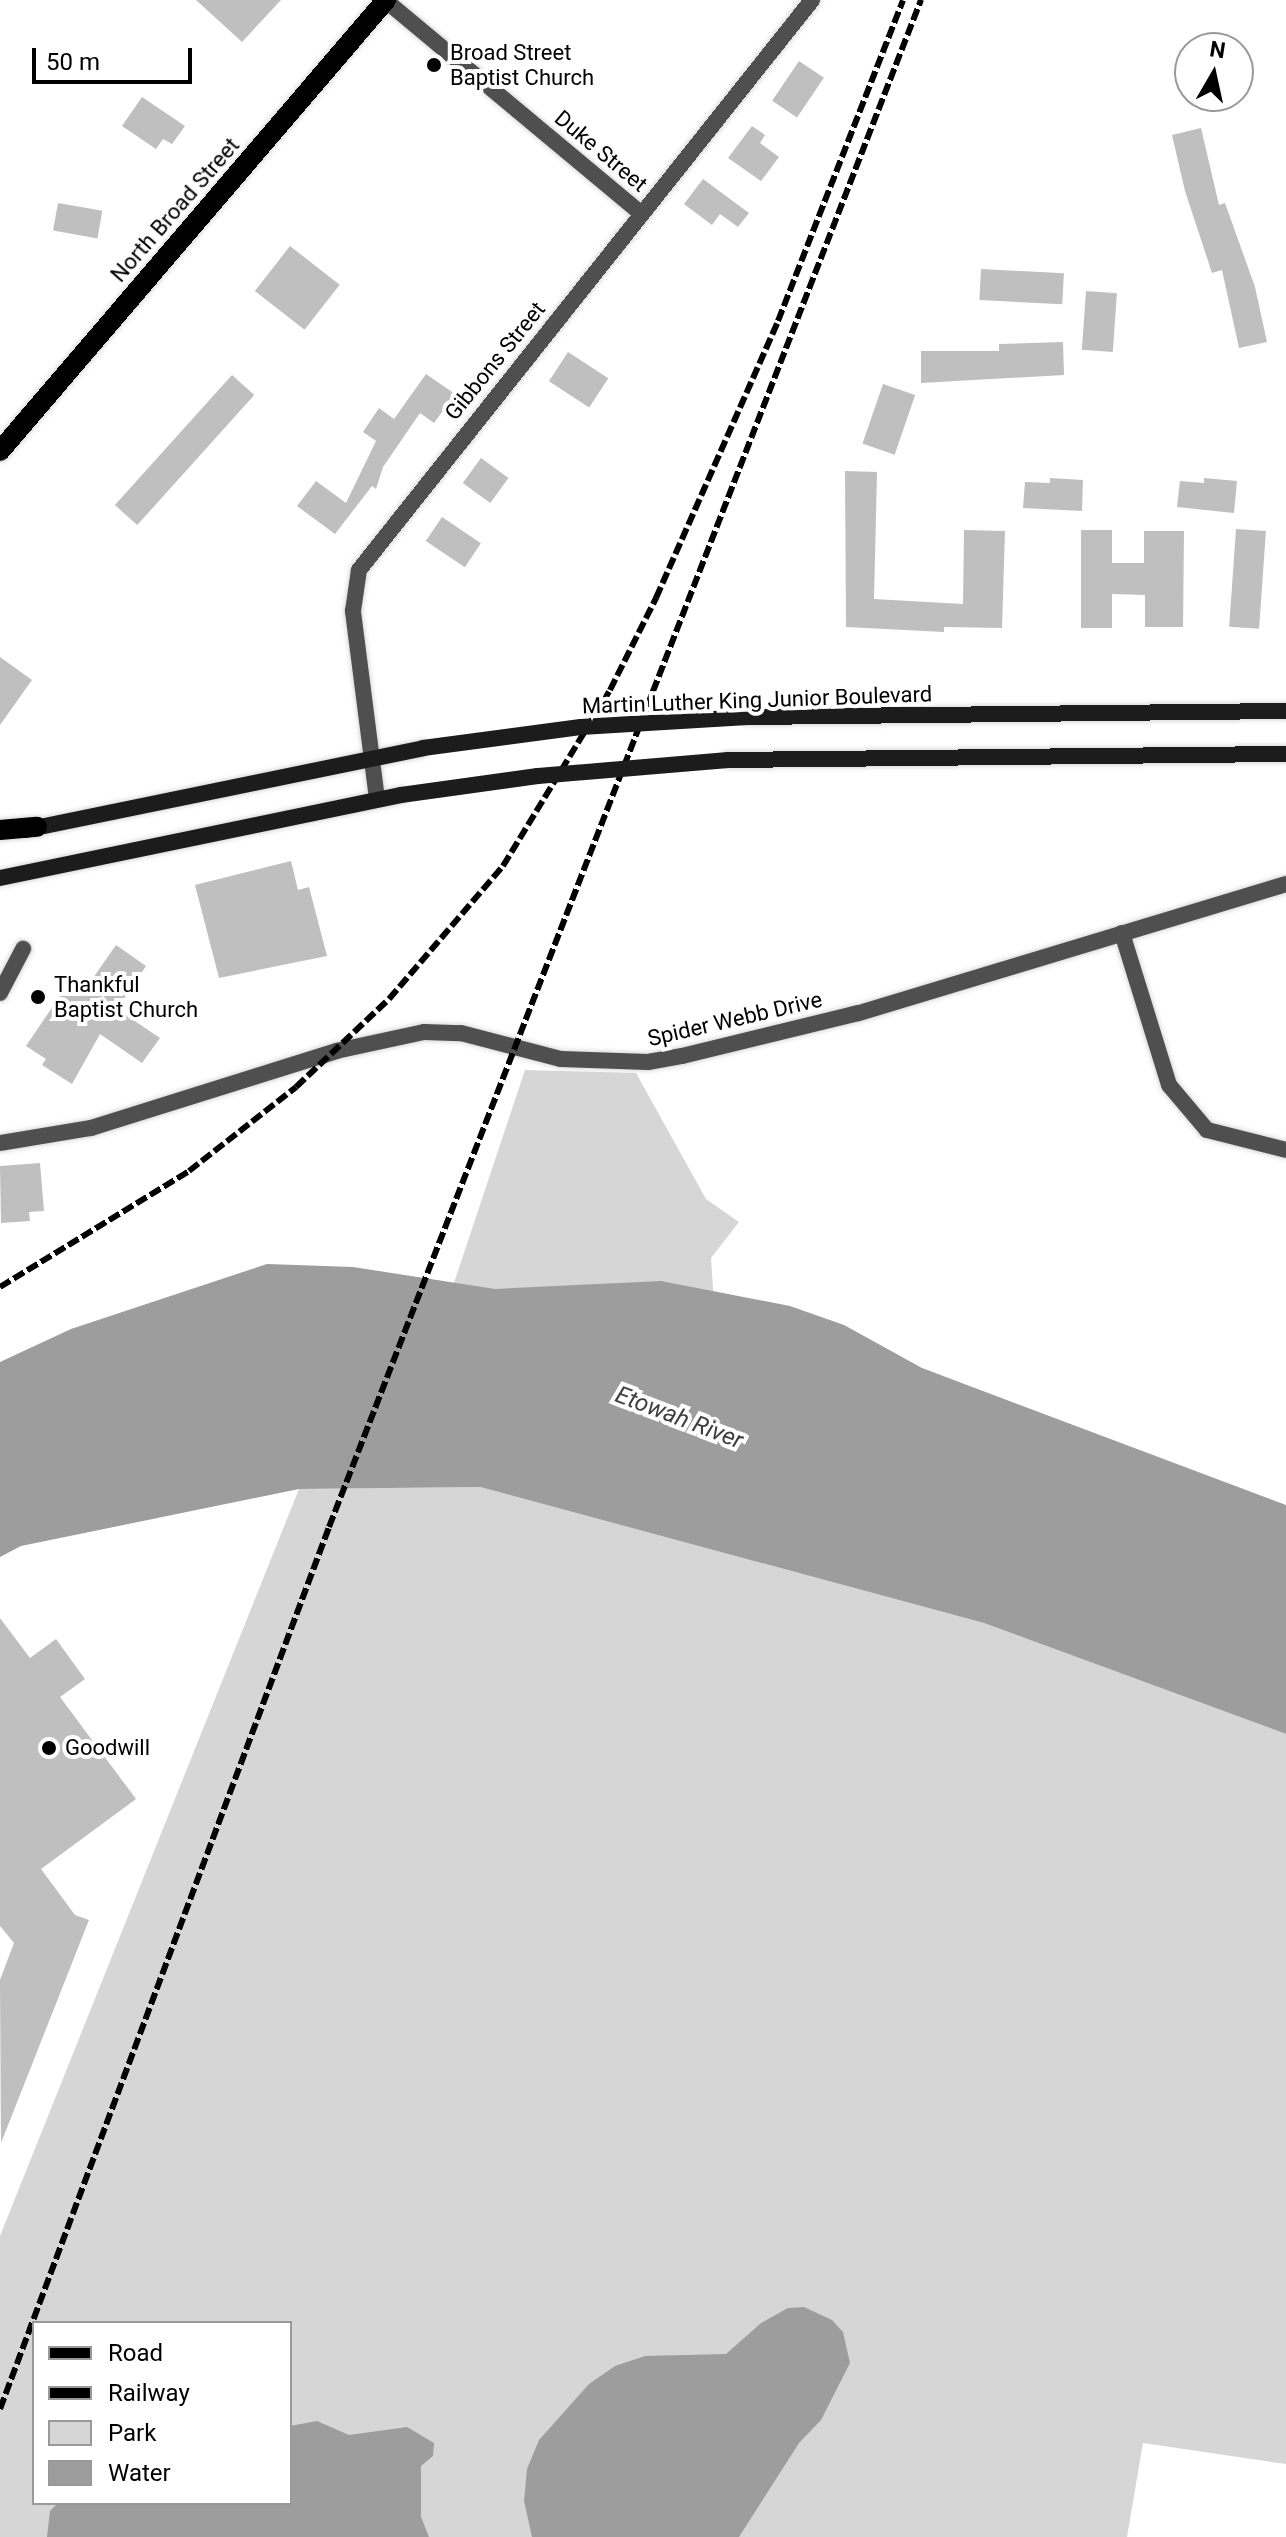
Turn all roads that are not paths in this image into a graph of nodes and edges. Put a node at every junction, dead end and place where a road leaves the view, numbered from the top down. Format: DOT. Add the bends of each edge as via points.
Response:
graph roads {
  1 [pos="386,0"];
  2 [pos="812,0"];
  3 [pos="641,213"];
  4 [pos="0,451"];
  5 [pos="1286,711"];
  6 [pos="1286,754"];
  7 [pos="372,757"];
  8 [pos="377,799"];
  9 [pos="37,827"];
  10 [pos="0,833"];
  11 [pos="0,878"];
  12 [pos="1286,884"];
  13 [pos="1122,933"];
  14 [pos="23,949"];
  15 [pos="0,993"];
  16 [pos="0,1143"];
  17 [pos="1286,1150"];
  1 -- 3 [label="street, Duke Street"];
  1 -- 4 [label="main road, North Broad Street"];
  2 -- 3 [label="street, Gibbons Street"];
  3 -- 7 [label="street, Gibbons Street" via="359,570 353,611"];
  5 -- 7 [label="main road, Martin Luther King Junior Boulevard, bridge" via="748,717 581,727"];
  6 -- 8 [label="main road, bridge" via="728,760 538,776"];
  7 -- 8 [label="street, Gibbons Street"];
  7 -- 9 [label="main road, Martin Luther King Junior Boulevard"];
  8 -- 11 [label="main road"];
  9 -- 10 [label="main road"];
  12 -- 13 [label="street, Spider Webb Drive"];
  13 -- 16 [label="street, Spider Webb Drive" via="859,1013 659,1060 561,1059 461,1033 424,1032 336,1051 91,1128"];
  13 -- 17 [label="street" via="1169,1085 1207,1130"];
  14 -- 15 [label="street"];
}
